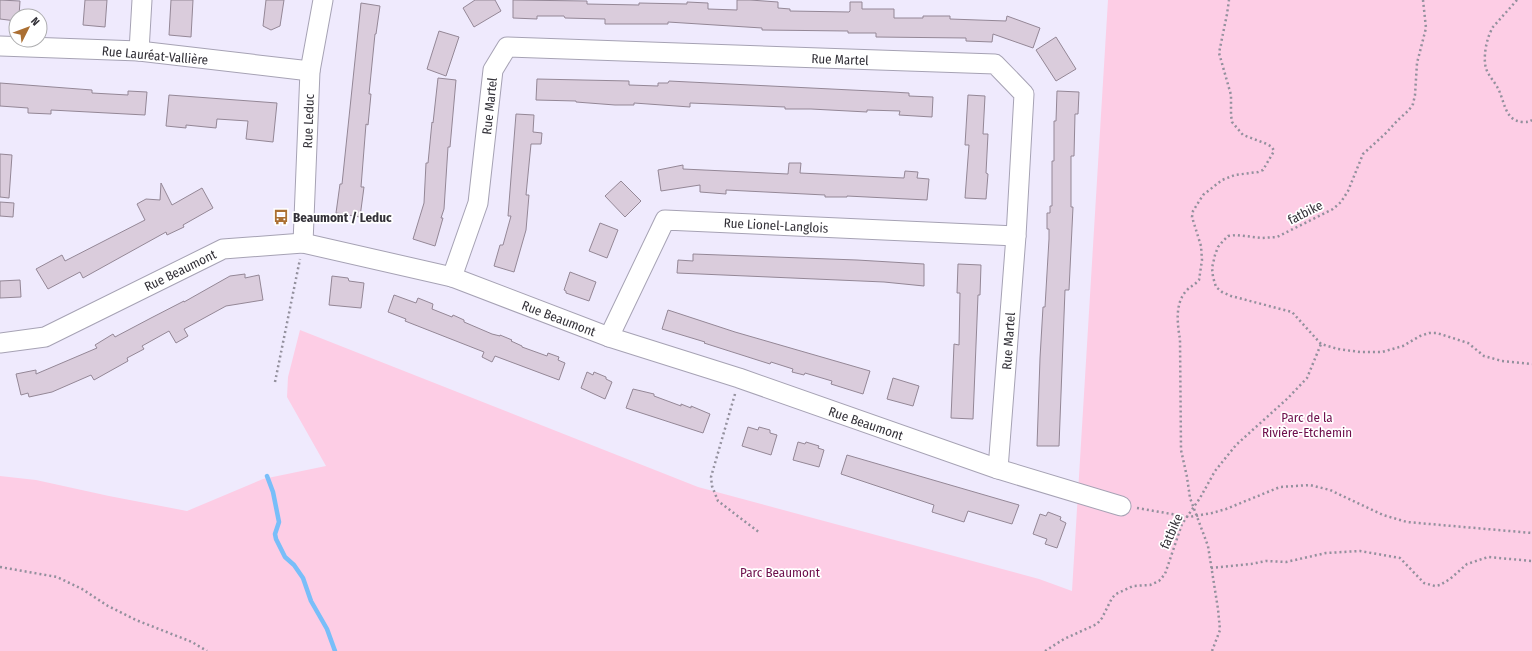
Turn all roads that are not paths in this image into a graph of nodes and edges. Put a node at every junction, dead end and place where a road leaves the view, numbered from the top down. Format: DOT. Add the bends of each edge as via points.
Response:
graph roads {
  1 [pos="142,0"];
  2 [pos="323,0"];
  3 [pos="0,46"];
  4 [pos="139,51"];
  5 [pos="310,71"];
  6 [pos="1016,236"];
  7 [pos="303,243"];
  8 [pos="452,277"];
  9 [pos="609,337"];
  10 [pos="0,343"];
  11 [pos="998,469"];
  12 [pos="1121,506"];
  1 -- 4 [label="street"];
  2 -- 5 [label="street, Rue Leduc"];
  3 -- 4 [label="street, Rue Lauréat-Vallière"];
  4 -- 5 [label="street, Rue Lauréat-Vallière"];
  5 -- 7 [label="street, Rue Leduc"];
  6 -- 8 [label="street, Rue Martel" via="1024,94 995,64 507,47 493,70 478,203"];
  6 -- 9 [label="street, Rue Lionel-Langlois" via="665,220"];
  6 -- 11 [label="street, Rue Martel"];
  7 -- 8 [label="street, Rue Beaumont"];
  7 -- 10 [label="street, Rue Beaumont" via="223,249 45,337"];
  8 -- 9 [label="street, Rue Beaumont"];
  9 -- 11 [label="street, Rue Beaumont" via="739,378"];
  11 -- 12 [label="street, Rue Beaumont"];
}
